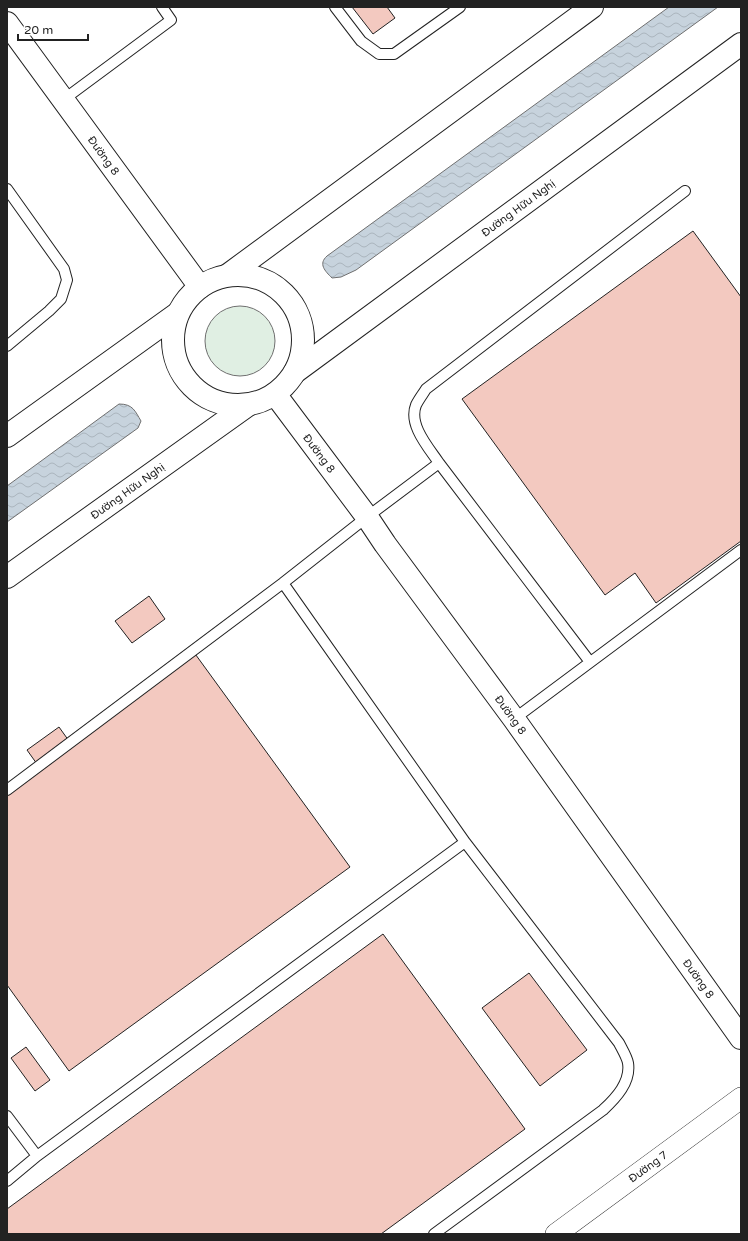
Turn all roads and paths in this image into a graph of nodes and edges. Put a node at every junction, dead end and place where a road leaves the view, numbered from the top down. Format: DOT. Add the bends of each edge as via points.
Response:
graph roads {
  1 [pos="162,7"];
  2 [pos="335,7"];
  3 [pos="460,7"];
  4 [pos="592,7"];
  5 [pos="7,23"];
  6 [pos="741,44"];
  7 [pos="63,100"];
  8 [pos="7,190"];
  9 [pos="685,191"];
  10 [pos="228,275"];
  11 [pos="200,287"];
  12 [pos="178,314"];
  13 [pos="7,346"];
  14 [pos="295,372"];
  15 [pos="275,394"];
  16 [pos="248,405"];
  17 [pos="7,436"];
  18 [pos="439,463"];
  19 [pos="367,517"];
  20 [pos="741,550"];
  21 [pos="7,577"];
  22 [pos="284,583"];
  23 [pos="590,662"];
  24 [pos="514,719"];
  25 [pos="7,790"];
  26 [pos="465,842"];
  27 [pos="741,1038"];
  28 [pos="741,1098"];
  29 [pos="7,1116"];
  30 [pos="37,1156"];
  31 [pos="7,1181"];
  32 [pos="434,1234"];
  33 [pos="556,1234"];
  1 -- 7 [label="lane" via="171,20"];
  2 -- 3 [label="lane" via="361,41 379,54 394,54"];
  4 -- 10 [label="main road"];
  5 -- 7 [label="main road, Đường 8"];
  6 -- 14 [label="main road, Đường Hữu Nghị"];
  7 -- 11 [label="main road, Đường 8"];
  8 -- 13 [label="lane" via="64,269 67,280 60,299"];
  9 -- 18 [label="lane" via="426,389 416,406 414,420 422,438"];
  10 -- 11 [label="main road"];
  10 -- 14 [label="main road" via="257,277 282,291 292,302 303,329 301,358"];
  11 -- 12 [label="main road" via="186,300"];
  12 -- 16 [label="main road" via="172,342 178,369 186,381 196,391 220,404"];
  12 -- 17 [label="main road"];
  14 -- 15 [label="main road"];
  15 -- 16 [label="main road"];
  15 -- 19 [label="main road, Đường 8"];
  16 -- 21 [label="main road, Đường Hữu Nghị"];
  18 -- 19 [label="lane"];
  18 -- 23 [label="lane"];
  19 -- 22 [label="lane"];
  19 -- 24 [label="main road, Đường 8"];
  20 -- 23 [label="lane"];
  22 -- 25 [label="lane"];
  22 -- 26 [label="lane"];
  23 -- 24 [label="lane"];
  24 -- 27 [label="main road, Đường 8"];
  26 -- 30 [label="lane"];
  26 -- 32 [label="lane" via="619,1043 628,1063 628,1076 622,1089 604,1110"];
  28 -- 33 [label="street, Đường 7"];
  29 -- 30 [label="lane"];
  30 -- 31 [label="lane"];
}
